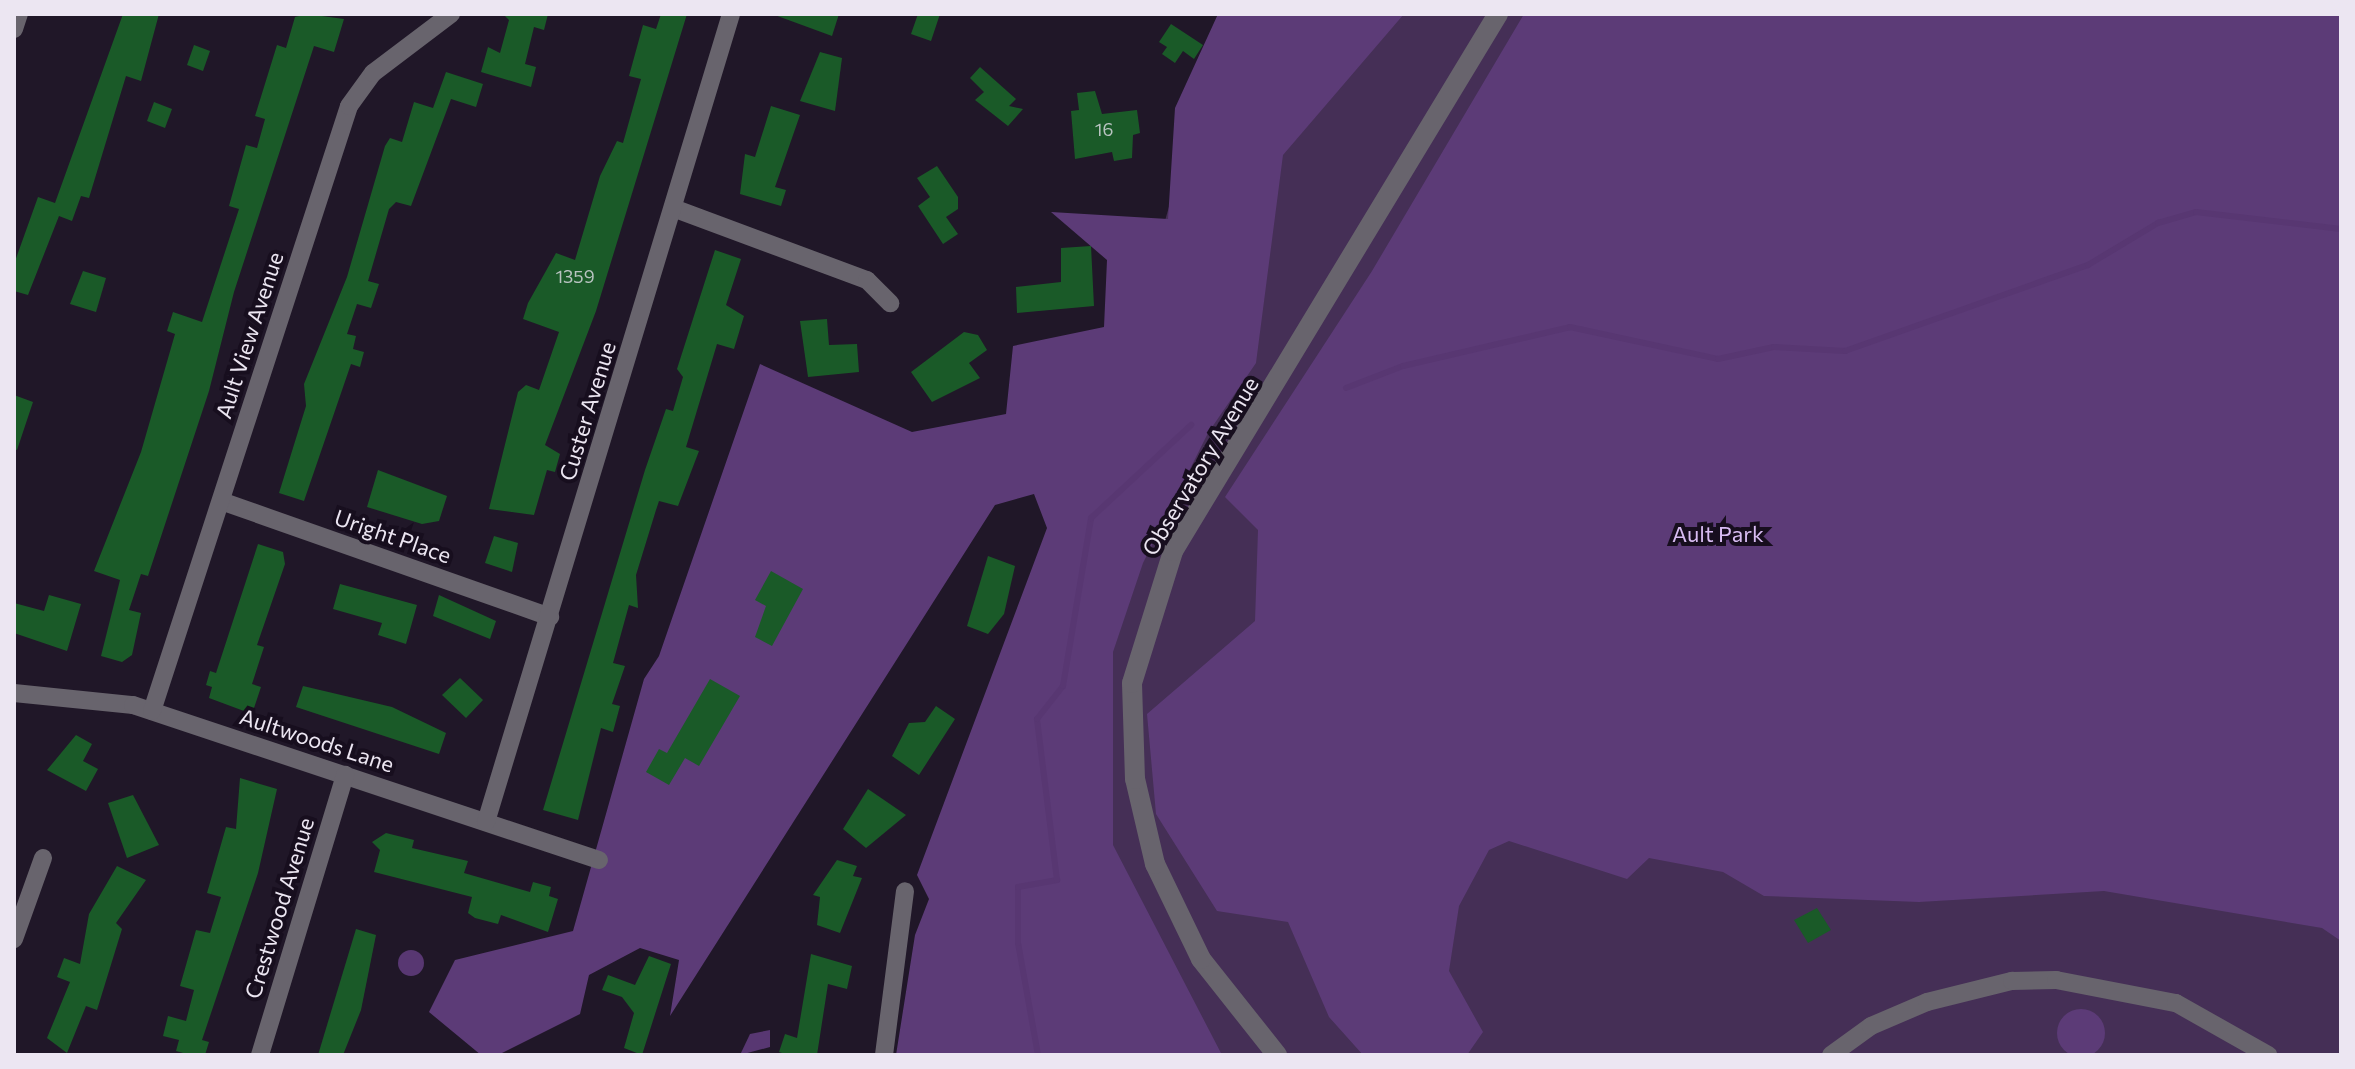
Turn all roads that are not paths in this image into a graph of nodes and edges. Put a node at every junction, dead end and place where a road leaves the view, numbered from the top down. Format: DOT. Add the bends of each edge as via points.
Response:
graph roads {
  1 [pos="19,14"];
  2 [pos="451,14"];
  3 [pos="731,14"];
  4 [pos="1498,14"];
  5 [pos="14,29"];
  6 [pos="673,208"];
  7 [pos="890,303"];
  8 [pos="221,501"];
  9 [pos="550,617"];
  10 [pos="14,693"];
  11 [pos="152,711"];
  12 [pos="345,775"];
  13 [pos="486,822"];
  14 [pos="43,858"];
  15 [pos="599,860"];
  16 [pos="905,891"];
  17 [pos="14,939"];
  18 [pos="260,1055"];
  19 [pos="884,1055"];
  20 [pos="1277,1055"];
  21 [pos="1831,1055"];
  22 [pos="2268,1055"];
  1 -- 5 [label="street"];
  2 -- 8 [label="street, Ault View Avenue" via="373,73 349,106"];
  3 -- 6 [label="street, Custer Avenue"];
  4 -- 20 [label="street, Observatory Avenue" via="1173,551 1132,683 1135,779 1155,864 1201,959"];
  6 -- 7 [label="street" via="867,280"];
  6 -- 9 [label="street, Custer Avenue"];
  8 -- 9 [label="street, Uright Place"];
  8 -- 11 [label="street, Ault View Avenue"];
  9 -- 13 [label="street, Custer Avenue"];
  10 -- 11 [label="street, Aultwoods Lane"];
  11 -- 12 [label="street, Aultwoods Lane"];
  12 -- 13 [label="street, Aultwoods Lane"];
  12 -- 18 [label="street, Crestwood Avenue"];
  13 -- 15 [label="street, Aultwoods Lane"];
  14 -- 17 [label="street"];
  16 -- 19 [label="street"];
  21 -- 22 [label="street" via="1871,1026 1927,1002 2012,981 2056,980 2176,1003"];
}
